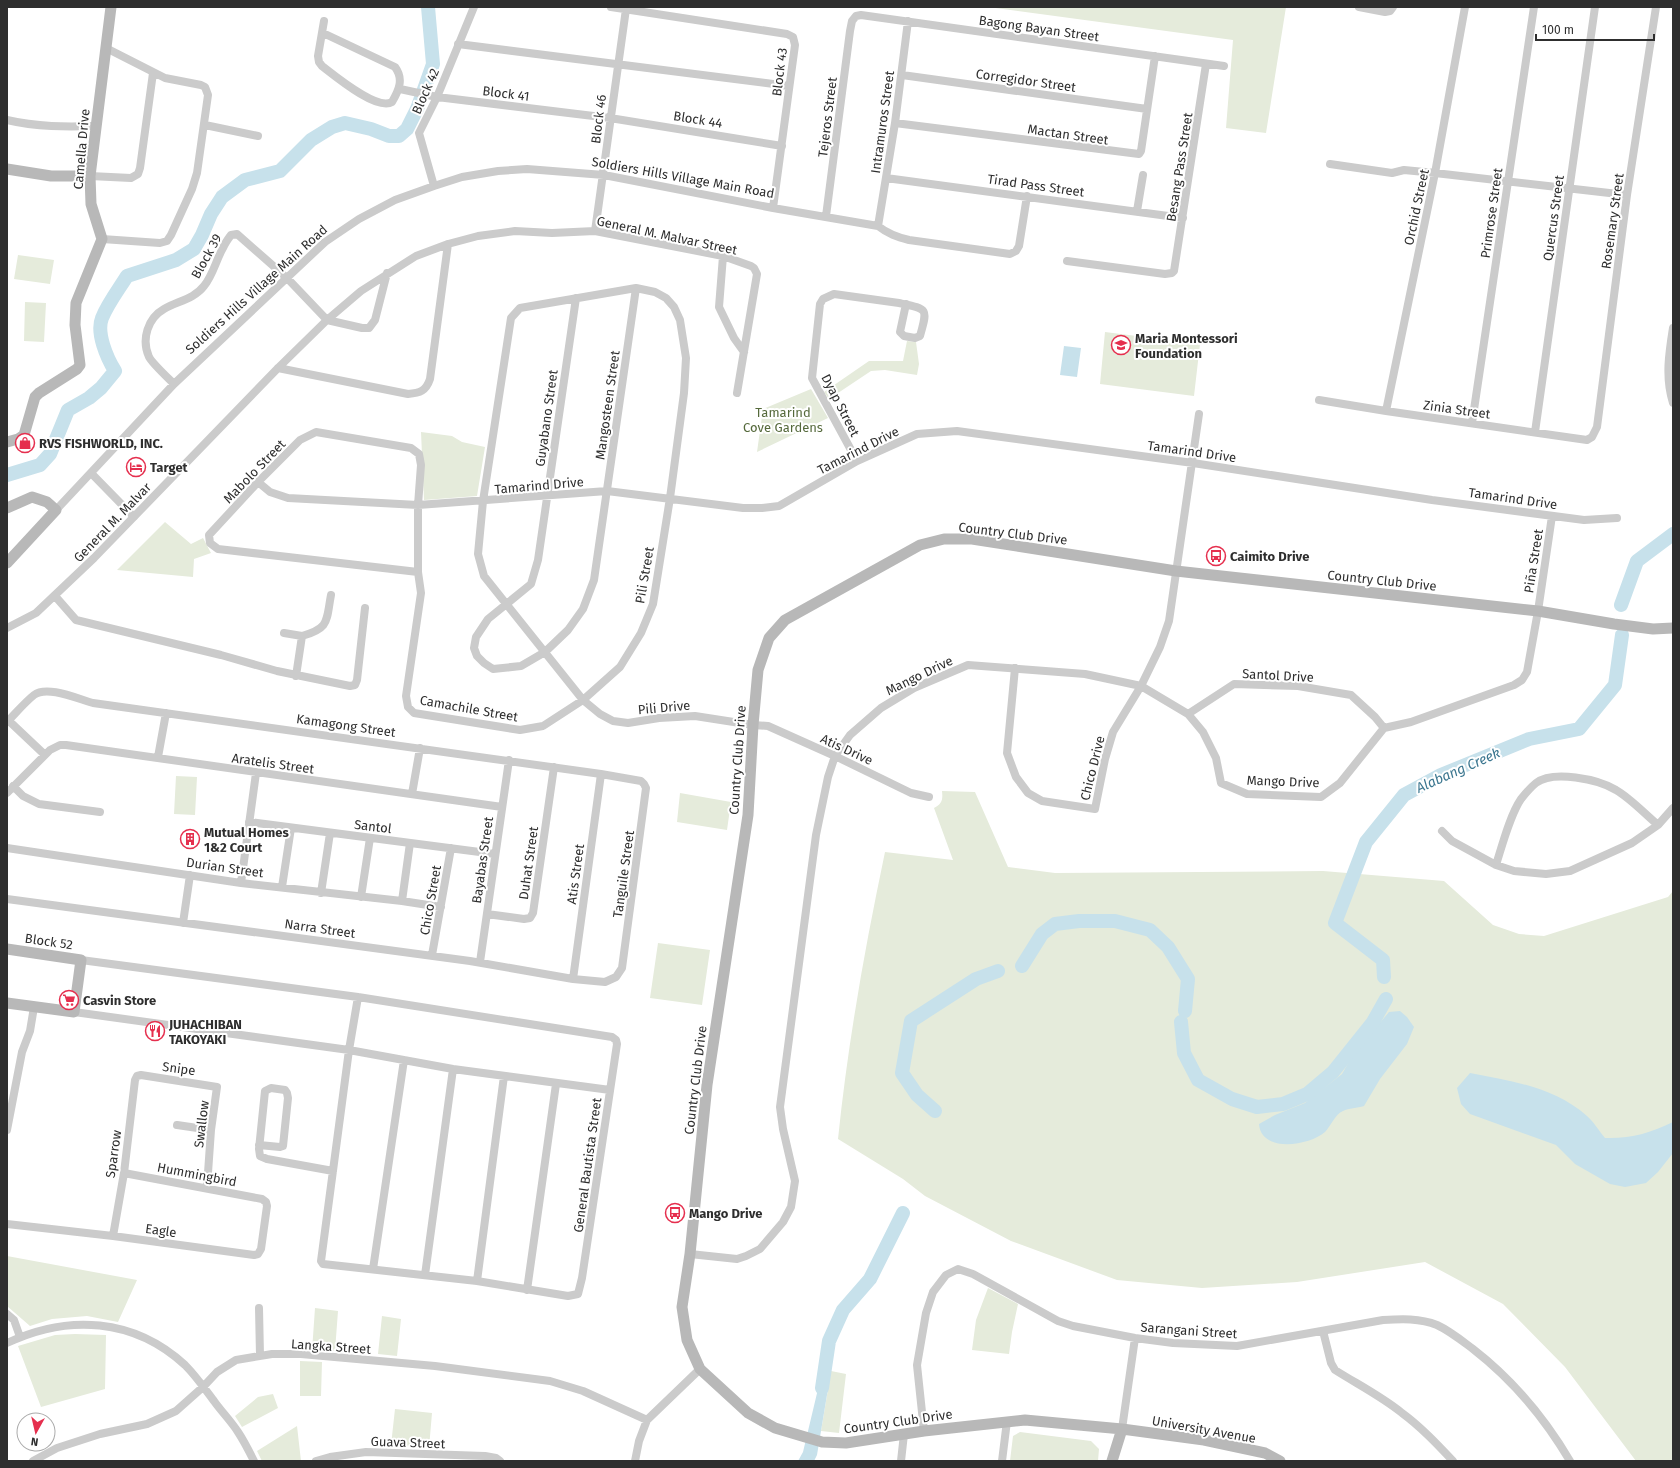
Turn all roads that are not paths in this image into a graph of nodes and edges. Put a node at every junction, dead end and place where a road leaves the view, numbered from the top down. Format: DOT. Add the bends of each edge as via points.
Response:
graph roads {
  1 [pos="111,7"];
  2 [pos="474,7"];
  3 [pos="611,7"];
  4 [pos="1359,7"];
  5 [pos="1393,7"];
  6 [pos="1465,7"];
  7 [pos="1534,7"];
  8 [pos="1595,7"];
  9 [pos="1656,7"];
  10 [pos="626,9"];
  11 [pos="324,21"];
  12 [pos="852,21"];
  13 [pos="908,21"];
  14 [pos="323,34"];
  15 [pos="458,44"];
  16 [pos="106,48"];
  17 [pos="1155,56"];
  18 [pos="1206,64"];
  19 [pos="617,65"];
  20 [pos="1224,66"];
  21 [pos="153,73"];
  22 [pos="902,75"];
  23 [pos="789,86"];
  24 [pos="400,89"];
  25 [pos="437,97"];
  26 [pos="1146,109"];
  27 [pos="610,118"];
  28 [pos="7,120"];
  29 [pos="895,123"];
  30 [pos="205,125"];
  31 [pos="96,126"];
  32 [pos="258,136"];
  33 [pos="782,146"];
  34 [pos="1330,164"];
  35 [pos="7,169"];
  36 [pos="1436,173"];
  37 [pos="604,175"];
  38 [pos="1143,175"];
  39 [pos="90,176"];
  40 [pos="886,178"];
  41 [pos="1508,181"];
  42 [pos="434,186"];
  43 [pos="1569,188"];
  44 [pos="1627,195"];
  45 [pos="1027,196"];
  46 [pos="773,208"];
  47 [pos="1137,211"];
  48 [pos="826,216"];
  49 [pos="1183,218"];
  50 [pos="878,226"];
  51 [pos="595,231"];
  52 [pos="102,239"];
  53 [pos="448,244"];
  54 [pos="723,256"];
  55 [pos="1067,261"];
  56 [pos="387,274"];
  57 [pos="287,278"];
  58 [pos="636,288"];
  59 [pos="576,298"];
  60 [pos="906,304"];
  61 [pos="327,320"];
  62 [pos="1673,328"];
  63 [pos="744,352"];
  64 [pos="278,368"];
  65 [pos="174,384"];
  66 [pos="737,394"];
  67 [pos="1319,400"];
  68 [pos="1673,403"];
  69 [pos="1386,411"];
  70 [pos="1199,414"];
  71 [pos="1472,423"];
  72 [pos="1535,432"];
  73 [pos="1592,438"];
  74 [pos="7,442"];
  75 [pos="857,462"];
  76 [pos="1193,463"];
  77 [pos="91,473"];
  78 [pos="258,482"];
  79 [pos="607,491"];
  80 [pos="546,497"];
  81 [pos="670,498"];
  82 [pos="483,502"];
  83 [pos="418,506"];
  84 [pos="7,508"];
  85 [pos="56,510"];
  86 [pos="1552,516"];
  87 [pos="134,517"];
  88 [pos="1617,518"];
  89 [pos="7,563"];
  90 [pos="1176,571"];
  91 [pos="418,572"];
  92 [pos="331,595"];
  93 [pos="54,596"];
  94 [pos="507,605"];
  95 [pos="365,608"];
  96 [pos="1538,611"];
  97 [pos="7,628"];
  98 [pos="1673,628"];
  99 [pos="284,633"];
  100 [pos="302,636"];
  101 [pos="545,652"];
  102 [pos="1015,668"];
  103 [pos="296,676"];
  104 [pos="1141,686"];
  105 [pos="583,700"];
  106 [pos="166,713"];
  107 [pos="1188,714"];
  108 [pos="8,721"];
  109 [pos="753,725"];
  110 [pos="1384,728"];
  111 [pos="420,748"];
  112 [pos="45,755"];
  113 [pos="835,756"];
  114 [pos="158,757"];
  115 [pos="509,760"];
  116 [pos="554,767"];
  117 [pos="256,773"];
  118 [pos="602,774"];
  119 [pos="644,784"];
  120 [pos="14,786"];
  121 [pos="7,793"];
  122 [pos="412,794"];
  123 [pos="929,797"];
  124 [pos="502,807"];
  125 [pos="1673,808"];
  126 [pos="100,812"];
  127 [pos="249,822"];
  128 [pos="1658,825"];
  129 [pos="292,828"];
  130 [pos="1442,831"];
  131 [pos="330,833"];
  132 [pos="370,838"];
  133 [pos="410,843"];
  134 [pos="7,848"];
  135 [pos="451,848"];
  136 [pos="495,854"];
  137 [pos="1496,865"];
  138 [pos="190,875"];
  139 [pos="241,883"];
  140 [pos="282,887"];
  141 [pos="321,893"];
  142 [pos="361,897"];
  143 [pos="7,899"];
  144 [pos="402,901"];
  145 [pos="441,908"];
  146 [pos="486,914"];
  147 [pos="183,923"];
  148 [pos="7,949"];
  149 [pos="432,956"];
  150 [pos="81,960"];
  151 [pos="480,962"];
  152 [pos="622,968"];
  153 [pos="573,978"];
  154 [pos="358,997"];
  155 [pos="7,1003"];
  156 [pos="34,1007"];
  157 [pos="74,1012"];
  158 [pos="349,1050"];
  159 [pos="404,1060"];
  160 [pos="453,1069"];
  161 [pos="137,1076"];
  162 [pos="504,1076"];
  163 [pos="556,1084"];
  164 [pos="217,1087"];
  165 [pos="610,1090"];
  166 [pos="177,1125"];
  167 [pos="7,1130"];
  168 [pos="211,1130"];
  169 [pos="259,1145"];
  170 [pos="333,1171"];
  171 [pos="124,1173"];
  172 [pos="207,1187"];
  173 [pos="266,1202"];
  174 [pos="7,1224"];
  175 [pos="113,1236"];
  176 [pos="690,1254"];
  177 [pos="373,1268"];
  178 [pos="425,1275"];
  179 [pos="477,1281"];
  180 [pos="527,1290"];
  181 [pos="259,1308"];
  182 [pos="7,1314"];
  183 [pos="1323,1331"];
  184 [pos="20,1337"];
  185 [pos="1135,1338"];
  186 [pos="7,1343"];
  187 [pos="260,1356"];
  188 [pos="700,1369"];
  189 [pos="203,1387"];
  190 [pos="646,1420"];
  191 [pos="1007,1421"];
  192 [pos="1122,1429"];
  193 [pos="924,1431"];
  194 [pos="904,1434"];
  195 [pos="33,1461"];
  196 [pos="254,1461"];
  197 [pos="316,1461"];
  198 [pos="500,1461"];
  199 [pos="635,1461"];
  200 [pos="901,1461"];
  201 [pos="1002,1461"];
  202 [pos="1112,1461"];
  203 [pos="1280,1461"];
  204 [pos="1453,1461"];
  205 [pos="1570,1461"];
  1 -- 16 [label="street, Camella Drive"];
  2 -- 15 [label="street, Block 42"];
  3 -- 10 [label="street"];
  4 -- 5 [label="street" via="1386,12"];
  6 -- 36 [label="street, Orchid Street"];
  7 -- 41 [label="street, Primrose Street"];
  8 -- 43 [label="street, Quercus Street"];
  9 -- 44 [label="street, Rosemary Street"];
  10 -- 19 [label="street, Block 46"];
  10 -- 23 [label="street, Block 43" via="790,35 795,45"];
  11 -- 14 [label="street"];
  12 -- 13 [label="street, Bagong Bayan Street" via="861,15"];
  12 -- 48 [label="street, Tejeros Street"];
  13 -- 17 [label="street, Bagong Bayan Street"];
  13 -- 22 [label="street, Intramuros Street"];
  14 -- 24 [label="street" via="394,67 399,74"];
  14 -- 24 [label="street" via="319,62 353,90 388,104"];
  15 -- 19 [label="street"];
  15 -- 25 [label="street, Block 42"];
  16 -- 21 [label="street"];
  16 -- 31 [label="street, Camella Drive"];
  17 -- 18 [label="street, Bagong Bayan Street"];
  17 -- 26 [label="street, Mactan Street"];
  18 -- 20 [label="street, Bagong Bayan Street"];
  18 -- 49 [label="street, Besang Pass Street"];
  19 -- 23 [label="street"];
  19 -- 27 [label="street, Block 46"];
  21 -- 30 [label="street" via="205,88 208,95"];
  21 -- 39 [label="street" via="138,174 131,178"];
  22 -- 26 [label="street, Corregidor Street"];
  22 -- 29 [label="street, Intramuros Street"];
  23 -- 33 [label="street, Block 43"];
  24 -- 25 [label="street, Block 41"];
  25 -- 27 [label="street, Block 41"];
  25 -- 42 [label="street, Block 42" via="419,133"];
  26 -- 29 [label="street, Mactan Street" via="1141,151 1134,155"];
  27 -- 33 [label="street, Block 44"];
  27 -- 37 [label="street, Block 46"];
  28 -- 31 [label="street" via="52,127"];
  29 -- 40 [label="street, Intramuros Street"];
  30 -- 32 [label="street"];
  30 -- 52 [label="street" via="198,173 167,241 160,243"];
  31 -- 39 [label="street, Camella Drive"];
  33 -- 46 [label="street, Block 43"];
  34 -- 36 [label="street" via="1392,172 1404,170"];
  35 -- 39 [label="street" via="51,176"];
  36 -- 41 [label="street"];
  36 -- 69 [label="street, Orchid Street"];
  37 -- 42 [label="street, Soldiers Hills Village Main Road" via="527,170 498,171 462,177"];
  37 -- 46 [label="street, Soldiers Hills Village Main Road"];
  37 -- 51 [label="street, Block 46"];
  38 -- 47 [label="street"];
  39 -- 52 [label="street, Camella Drive" via="91,204"];
  40 -- 45 [label="street, Tirad Pass Street"];
  40 -- 50 [label="street, Intramuros Street"];
  41 -- 43 [label="street"];
  41 -- 71 [label="street, Primrose Street"];
  42 -- 57 [label="street, Soldiers Hills Village Main Road" via="395,200 359,219 325,242"];
  43 -- 44 [label="street"];
  43 -- 72 [label="street, Quercus Street"];
  44 -- 73 [label="street, Rosemary Street" via="1596,427"];
  45 -- 47 [label="street, Tirad Pass Street"];
  45 -- 50 [label="street" via="1019,246 1010,254 909,240 885,232"];
  46 -- 48 [label="street, Soldiers Hills Village Main Road"];
  47 -- 49 [label="street, Tirad Pass Street"];
  48 -- 50 [label="street, Soldiers Hills Village Main Road"];
  49 -- 55 [label="street, Besang Pass Street" via="1176,268 1172,273"];
  51 -- 53 [label="street, General M. Malvar Street" via="515,231 478,236"];
  51 -- 54 [label="street, General M. Malvar Street"];
  52 -- 74 [label="street" via="76,303 75,325 80,365 78,369 39,393 33,402 24,434"];
  53 -- 56 [label="street, General M. Malvar Street" via="416,256"];
  53 -- 64 [label="street" via="430,380 424,390 408,394"];
  54 -- 63 [label="street" via="719,306 734,338"];
  54 -- 63 [label="street, General M. Malvar Street" via="751,266 756,271"];
  56 -- 61 [label="street, General M. Malvar Street" via="361,291"];
  56 -- 61 [label="street" via="375,320 368,328"];
  57 -- 61 [label="street, Block 39"];
  57 -- 65 [label="street, Soldiers Hills Village Main Road"];
  57 -- 65 [label="street, Block 39" via="237,234 231,235 204,286 194,296 154,316 148,326 146,342 149,358"];
  58 -- 59 [label="street, Pili Street"];
  58 -- 79 [label="street, Mangosteen Street"];
  58 -- 81 [label="street, Pili Street" via="666,298 680,320 683,335 686,358 684,393"];
  59 -- 80 [label="street, Guyabano Street"];
  59 -- 82 [label="street, Pili Street" via="520,308 511,318"];
  60 -- 75 [label="street, Dyap Street" via="834,294 823,299 820,304 812,378"];
  61 -- 64 [label="street, General M. Malvar"];
  62 -- 68 [label="street" via="1668,357 1669,388"];
  63 -- 66 [label="street, General M. Malvar Street"];
  64 -- 87 [label="street, General M. Malvar"];
  65 -- 77 [label="street, Soldiers Hills Village Main Road"];
  67 -- 69 [label="street, Zinia Street"];
  69 -- 71 [label="street, Zinia Street"];
  70 -- 76 [label="street"];
  71 -- 72 [label="street, Zinia Street"];
  72 -- 73 [label="street, Zinia Street" via="1587,440"];
  75 -- 76 [label="street, Tamarind Drive" via="917,434 957,431"];
  75 -- 81 [label="street, Tamarind Drive" via="779,506 743,508"];
  76 -- 86 [label="street, Tamarind Drive"];
  76 -- 90 [label="street"];
  77 -- 85 [label="street, Soldiers Hills Village Main Road"];
  77 -- 87 [label="street"];
  78 -- 83 [label="street, Tamarind Drive" via="270,492 288,498"];
  78 -- 83 [label="street, Mabolo Street" via="300,440 316,432 410,448 420,454"];
  78 -- 91 [label="street, Mabolo Street" via="208,535 210,543 218,549"];
  79 -- 80 [label="street, Tamarind Drive"];
  79 -- 81 [label="street, Tamarind Drive"];
  79 -- 101 [label="street, Mangosteen Street" via="594,580 589,594 583,609 568,630"];
  80 -- 82 [label="street, Tamarind Drive"];
  80 -- 94 [label="street, Guyabano Street" via="538,560 531,584"];
  81 -- 105 [label="street, Pili Street" via="653,604 641,633 620,667"];
  82 -- 83 [label="street, Tamarind Drive"];
  82 -- 94 [label="street, Pili Street" via="478,554 484,576"];
  83 -- 91 [label="street, Mabolo Street"];
  84 -- 85 [label="street" via="36,497"];
  85 -- 89 [label="street, Soldiers Hills Village Main Road"];
  86 -- 88 [label="street, Tamarind Drive" via="1584,520"];
  86 -- 96 [label="street, Piña Street"];
  87 -- 93 [label="street, General M. Malvar"];
  90 -- 96 [label="street, Country Club Drive"];
  90 -- 104 [label="street, Chico Drive" via="1169,621 1160,647"];
  90 -- 109 [label="street, Country Club Drive" via="972,539 944,539 920,546 785,620 769,638 758,670"];
  91 -- 105 [label="street, Camachile Street" via="421,593 406,696 408,707 414,713 520,730 543,726"];
  92 -- 100 [label="street" via="322,628"];
  93 -- 97 [label="street, General M. Malvar" via="36,613"];
  93 -- 103 [label="street" via="76,620"];
  94 -- 101 [label="street, Pili Street"];
  94 -- 101 [label="street, Guyabano Street" via="480,629 474,648 477,656 494,669 521,666"];
  95 -- 103 [label="street" via="355,685"];
  96 -- 98 [label="street, Country Club Drive" via="1653,629"];
  96 -- 110 [label="street" via="1527,672 1522,680 1411,722"];
  99 -- 100 [label="street"];
  100 -- 103 [label="street"];
  101 -- 105 [label="street, Pili Street"];
  102 -- 104 [label="street, Mango Drive" via="1085,674"];
  102 -- 104 [label="street, Chico Drive" via="1007,753 1016,777 1028,792 1042,801 1076,807 1095,809 1113,732"];
  102 -- 113 [label="street, Mango Drive" via="968,665 914,688 881,708 850,735"];
  104 -- 107 [label="street, Mango Drive"];
  105 -- 109 [label="street, Pili Drive" via="613,721 628,723 695,716"];
  106 -- 108 [label="street, Kamagong Street" via="93,703 45,691 34,695"];
  106 -- 111 [label="street, Kamagong Street"];
  106 -- 114 [label="street"];
  107 -- 110 [label="street, Santol Drive" via="1234,684 1298,686 1351,695"];
  107 -- 110 [label="street, Mango Drive" via="1203,732 1216,758 1221,783 1247,794 1321,797 1340,783"];
  108 -- 112 [label="street"];
  109 -- 113 [label="street, Atis Drive" via="768,726"];
  109 -- 176 [label="street, Country Club Drive" via="748,815 707,1085"];
  111 -- 115 [label="street, Kamagong Street"];
  111 -- 122 [label="street"];
  112 -- 114 [label="street, Aratelis Street" via="55,746 66,745"];
  112 -- 120 [label="street, Aratelis Street"];
  113 -- 123 [label="street, Atis Drive" via="911,793"];
  113 -- 176 [label="street, Mango Drive" via="816,835 780,1106 795,1181 791,1207 784,1222 760,1249 746,1256 737,1259"];
  114 -- 117 [label="street, Aratelis Street"];
  115 -- 116 [label="street, Kamagong Street"];
  115 -- 124 [label="street, Bayabas Street"];
  116 -- 118 [label="street, Kamagong Street"];
  116 -- 146 [label="street, Duhat Street" via="533,913 530,918 524,919"];
  117 -- 122 [label="street, Aratelis Street"];
  117 -- 127 [label="street"];
  118 -- 119 [label="street, Kamagong Street" via="636,780"];
  118 -- 153 [label="street, Atis Street"];
  119 -- 152 [label="street, Tanguile Street" via="646,793"];
  120 -- 121 [label="street, Aratelis Street"];
  120 -- 126 [label="street" via="23,796 39,804"];
  122 -- 124 [label="street, Aratelis Street"];
  124 -- 136 [label="street, Bayabas Street"];
  125 -- 128 [label="street"];
  127 -- 129 [label="street, Santol"];
  127 -- 139 [label="street"];
  128 -- 137 [label="street" via="1632,843 1570,871 1546,874 1514,871"];
  128 -- 137 [label="street" via="1615,790 1593,781 1556,776 1537,782 1521,799"];
  129 -- 131 [label="street, Santol"];
  129 -- 140 [label="street"];
  130 -- 137 [label="street" via="1452,842"];
  131 -- 132 [label="street, Santol"];
  131 -- 141 [label="street"];
  132 -- 133 [label="street, Santol"];
  132 -- 142 [label="street"];
  133 -- 135 [label="street, Santol"];
  133 -- 144 [label="street"];
  134 -- 138 [label="street, Durian Street"];
  135 -- 136 [label="street, Santol"];
  135 -- 145 [label="street, Chico Street"];
  136 -- 146 [label="street, Bayabas Street"];
  138 -- 139 [label="street, Durian Street"];
  138 -- 147 [label="street"];
  139 -- 140 [label="street, Durian Street"];
  140 -- 141 [label="street, Durian Street"];
  141 -- 142 [label="street, Durian Street"];
  142 -- 144 [label="street, Durian Street"];
  143 -- 147 [label="street, Narra Street"];
  144 -- 145 [label="street, Durian Street"];
  145 -- 149 [label="street, Chico Street"];
  146 -- 151 [label="street, Bayabas Street"];
  147 -- 149 [label="street, Narra Street"];
  148 -- 150 [label="street, Block 52"];
  149 -- 151 [label="street, Narra Street"];
  150 -- 154 [label="street"];
  150 -- 157 [label="street, Block 52"];
  151 -- 153 [label="street, Narra Street"];
  152 -- 153 [label="street, Narra Street" via="616,977 605,982"];
  154 -- 158 [label="street"];
  154 -- 165 [label="street, General Bautista Street" via="606,1035 618,1044"];
  155 -- 156 [label="street"];
  156 -- 157 [label="street"];
  156 -- 167 [label="street" via="30,1031 22,1052"];
  157 -- 158 [label="street"];
  158 -- 159 [label="street"];
  158 -- 170 [label="street"];
  159 -- 160 [label="street"];
  159 -- 177 [label="street"];
  160 -- 162 [label="street"];
  160 -- 178 [label="street"];
  161 -- 164 [label="street, Snipe"];
  161 -- 171 [label="street, Sparrow"];
  162 -- 163 [label="street"];
  162 -- 179 [label="street"];
  163 -- 165 [label="street"];
  163 -- 180 [label="street"];
  164 -- 168 [label="street, Swallow"];
  165 -- 180 [label="street, General Bautista Street" via="578,1294 568,1296"];
  166 -- 168 [label="street"];
  168 -- 172 [label="street, Swallow"];
  169 -- 169 [label="street" via="264,1091 271,1088 284,1090 288,1098 283,1146"];
  169 -- 170 [label="street" via="260,1156 265,1158"];
  170 -- 177 [label="street" via="321,1261 323,1264"];
  171 -- 172 [label="street, Hummingbird"];
  171 -- 175 [label="street, Sparrow"];
  172 -- 173 [label="street, Hummingbird"];
  173 -- 175 [label="street, Eagle" via="261,1249 254,1255"];
  174 -- 175 [label="street, Eagle"];
  176 -- 188 [label="street, Country Club Drive" via="682,1307 683,1322 687,1340"];
  177 -- 178 [label="street"];
  178 -- 179 [label="street"];
  179 -- 180 [label="street"];
  181 -- 187 [label="street"];
  182 -- 184 [label="street" via="14,1320"];
  183 -- 185 [label="street, Sarangani Street" via="1237,1346 1173,1343"];
  183 -- 204 [label="street" via="1335,1370 1378,1395 1402,1413"];
  183 -- 205 [label="street, Sarangani Street" via="1401,1319 1437,1325 1455,1335 1495,1366 1514,1385 1546,1423"];
  184 -- 186 [label="street"];
  184 -- 189 [label="street" via="68,1325 114,1327 136,1334 162,1348 185,1366"];
  185 -- 192 [label="street"];
  185 -- 193 [label="street, Sarangani Street" via="1073,1326 973,1274 958,1269 946,1275 933,1292 926,1313 917,1365"];
  187 -- 189 [label="street, Langka Street" via="236,1360 217,1372"];
  187 -- 190 [label="street, Langka Street" via="301,1354 435,1366 550,1381 583,1391"];
  188 -- 190 [label="street"];
  188 -- 194 [label="street, Country Club Drive" via="748,1413 775,1428 799,1436 822,1442 846,1443"];
  189 -- 195 [label="street, Langka Street" via="176,1411 147,1424 100,1434 57,1448"];
  189 -- 196 [label="street" via="237,1431"];
  190 -- 199 [label="street"];
  191 -- 192 [label="street, Country Club Drive" via="1025,1420"];
  191 -- 193 [label="street, Country Club Drive"];
  191 -- 201 [label="street"];
  192 -- 202 [label="street"];
  192 -- 203 [label="street, University Avenue" via="1204,1440 1265,1453"];
  193 -- 194 [label="street, Country Club Drive"];
  194 -- 200 [label="street"];
  197 -- 198 [label="street, Guava Street" via="366,1452 485,1456"];
}
